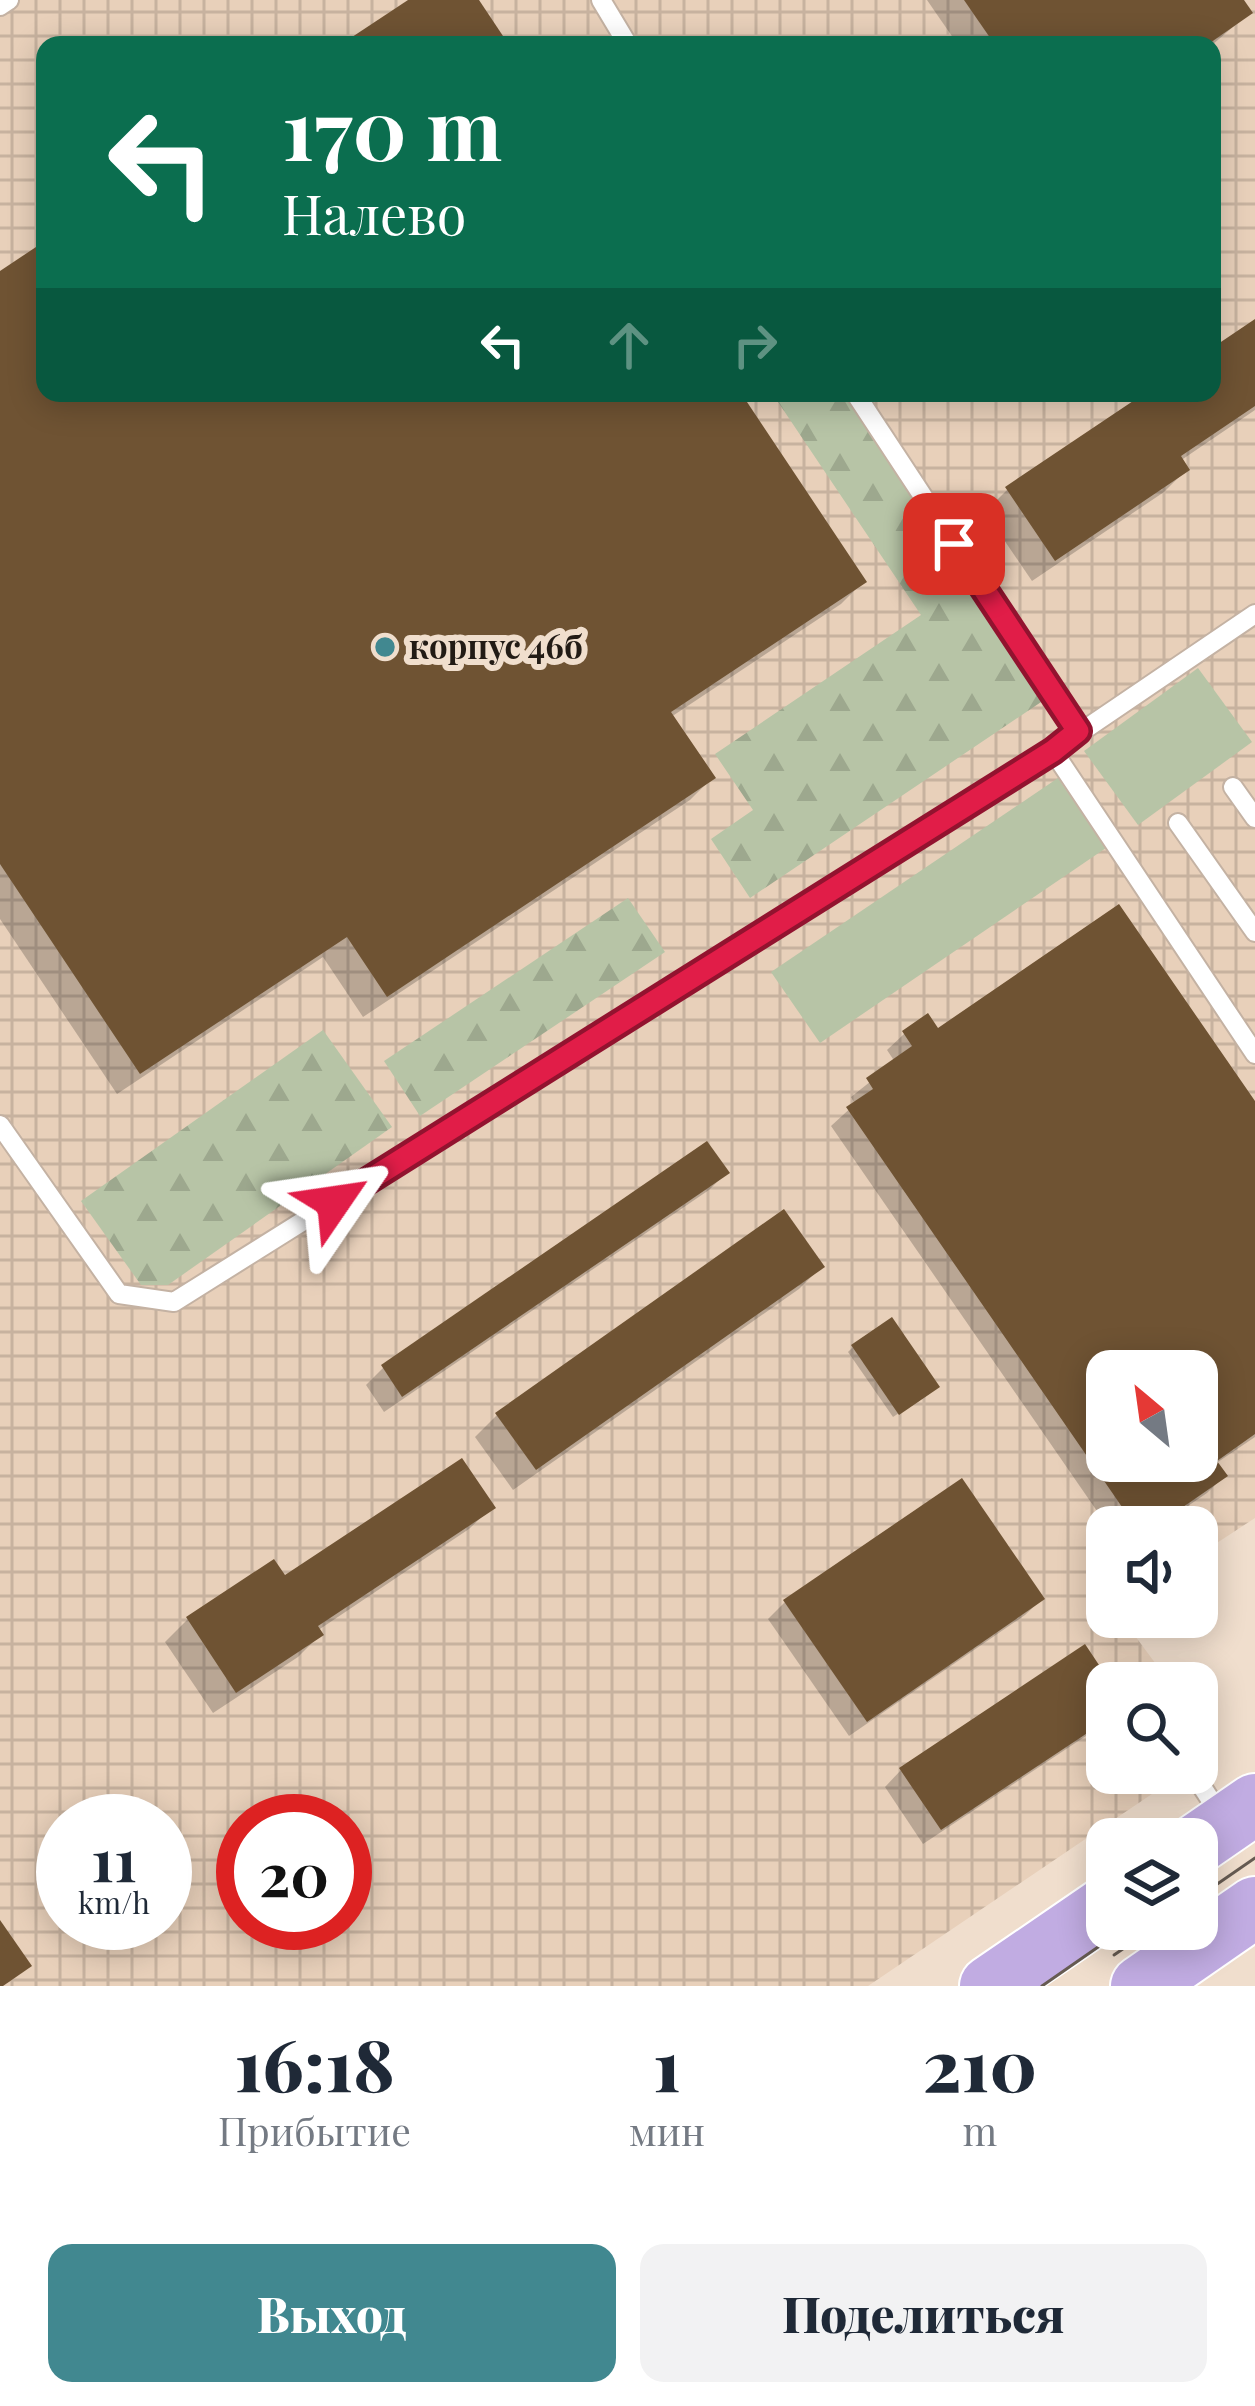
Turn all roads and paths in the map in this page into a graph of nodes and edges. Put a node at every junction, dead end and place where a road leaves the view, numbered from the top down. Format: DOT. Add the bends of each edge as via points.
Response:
graph roads {
  1 [pos="9,0"];
  2 [pos="601,0"];
  3 [pos="0,6"];
  4 [pos="623,36"];
  5 [pos="861,402"];
  6 [pos="1255,614"];
  7 [pos="1078,731"];
  8 [pos="1053,751"];
  9 [pos="1233,787"];
  10 [pos="1255,818"];
  11 [pos="1178,823"];
  12 [pos="1255,932"];
  13 [pos="1255,1054"];
  14 [pos="0,1125"];
  15 [pos="1207,1794"];
  16 [pos="1226,1824"];
  17 [pos="1255,1907"];
  18 [pos="1086,1920"];
  19 [pos="990,1986"];
  20 [pos="1141,1986"];
  1 -- 3 [label="lane"];
  2 -- 4 [label="lane"];
  5 -- 7 [label="lane"];
  6 -- 7 [label="lane"];
  7 -- 8 [label="lane"];
  8 -- 13 [label="lane"];
  8 -- 14 [label="lane" via="174,1302 119,1294"];
  9 -- 10 [label="lane"];
  11 -- 12 [label="lane"];
  15 -- 16 [label="lane"];
  17 -- 20 [label="main road"];
  18 -- 19 [label="main road"];
}
